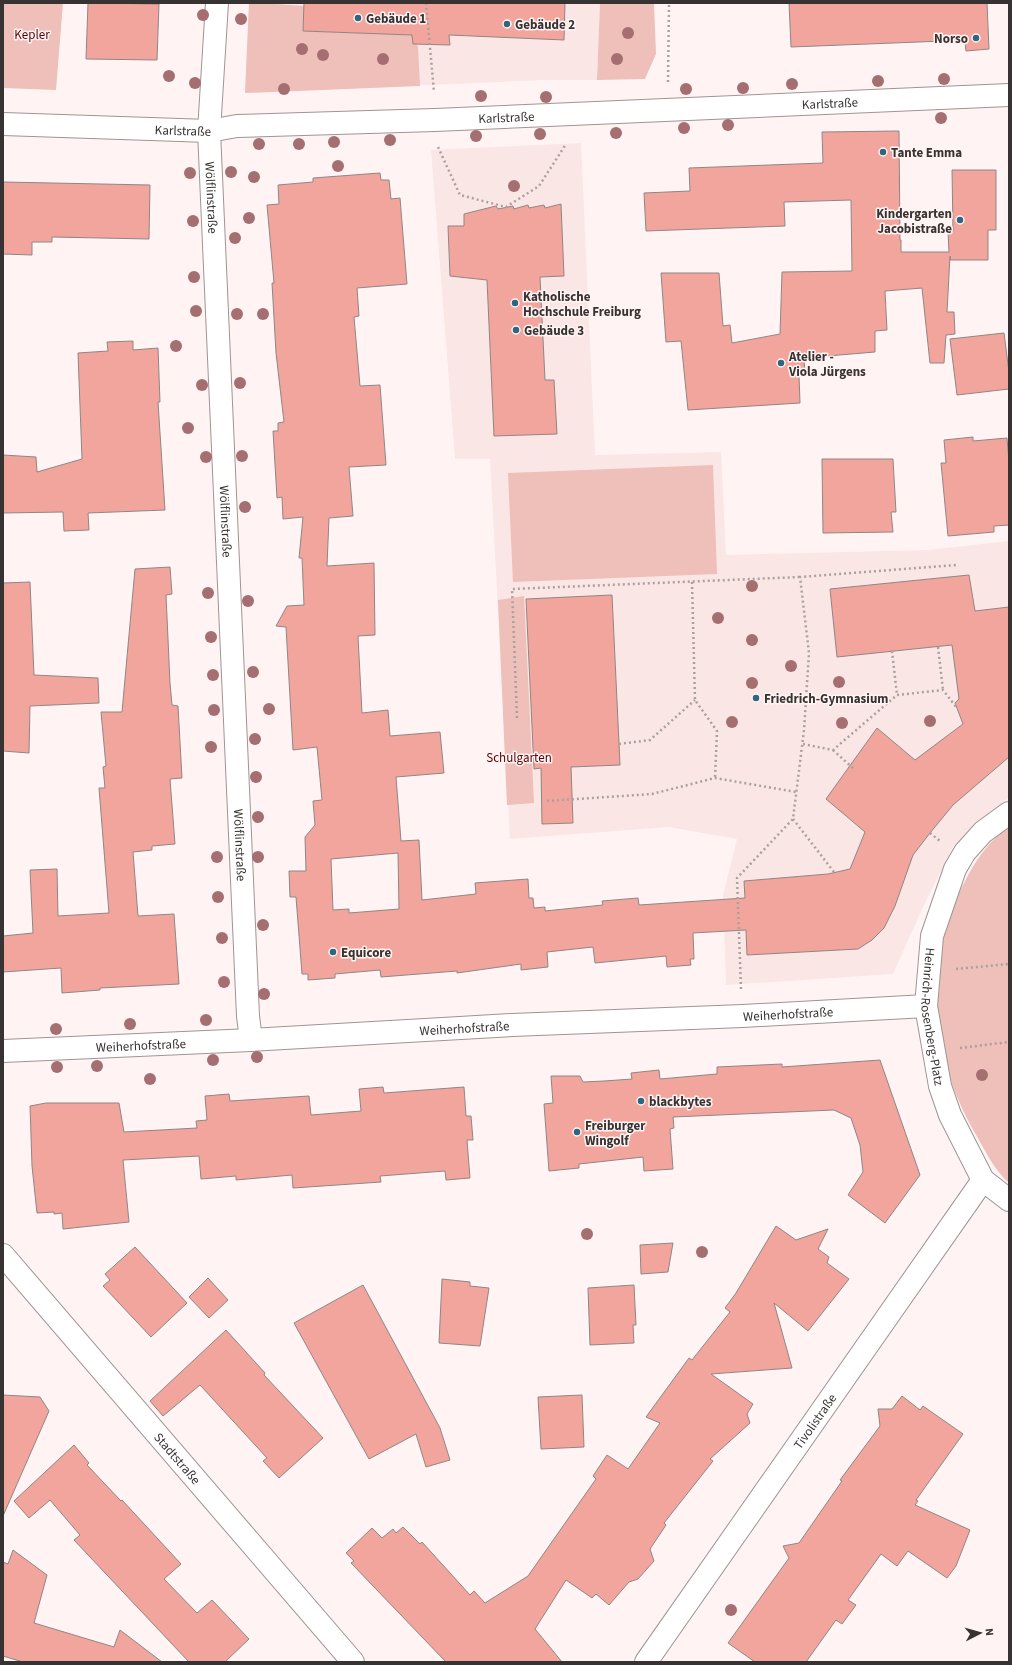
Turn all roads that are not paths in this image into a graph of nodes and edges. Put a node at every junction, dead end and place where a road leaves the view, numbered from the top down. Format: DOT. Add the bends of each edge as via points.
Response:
graph roads {
  1 [pos="217,3"];
  2 [pos="1009,95"];
  3 [pos="3,124"];
  4 [pos="209,131"];
  5 [pos="1009,813"];
  6 [pos="926,1006"];
  7 [pos="251,1040"];
  8 [pos="3,1051"];
  9 [pos="984,1180"];
  10 [pos="1009,1200"];
  11 [pos="3,1255"];
  12 [pos="352,1662"];
  13 [pos="646,1662"];
  1 -- 4 [label="street, Wölflinstraße"];
  2 -- 4 [label="street, Karlstraße" via="237,126"];
  3 -- 4 [label="street, Karlstraße"];
  4 -- 7 [label="street, Wölflinstraße" via="247,1000"];
  5 -- 6 [label="street, Heinrich-Rosenberg-Platz" via="983,832 955,869 932,936"];
  6 -- 7 [label="street, Weiherhofstraße"];
  6 -- 9 [label="street, Heinrich-Rosenberg-Platz" via="940,1086 950,1115"];
  7 -- 8 [label="street, Weiherhofstraße"];
  9 -- 10 [label="street, Heinrich-Rosenberg-Platz"];
  9 -- 13 [label="street, Tivolistraße"];
  11 -- 12 [label="street, Stadtstraße"];
}
